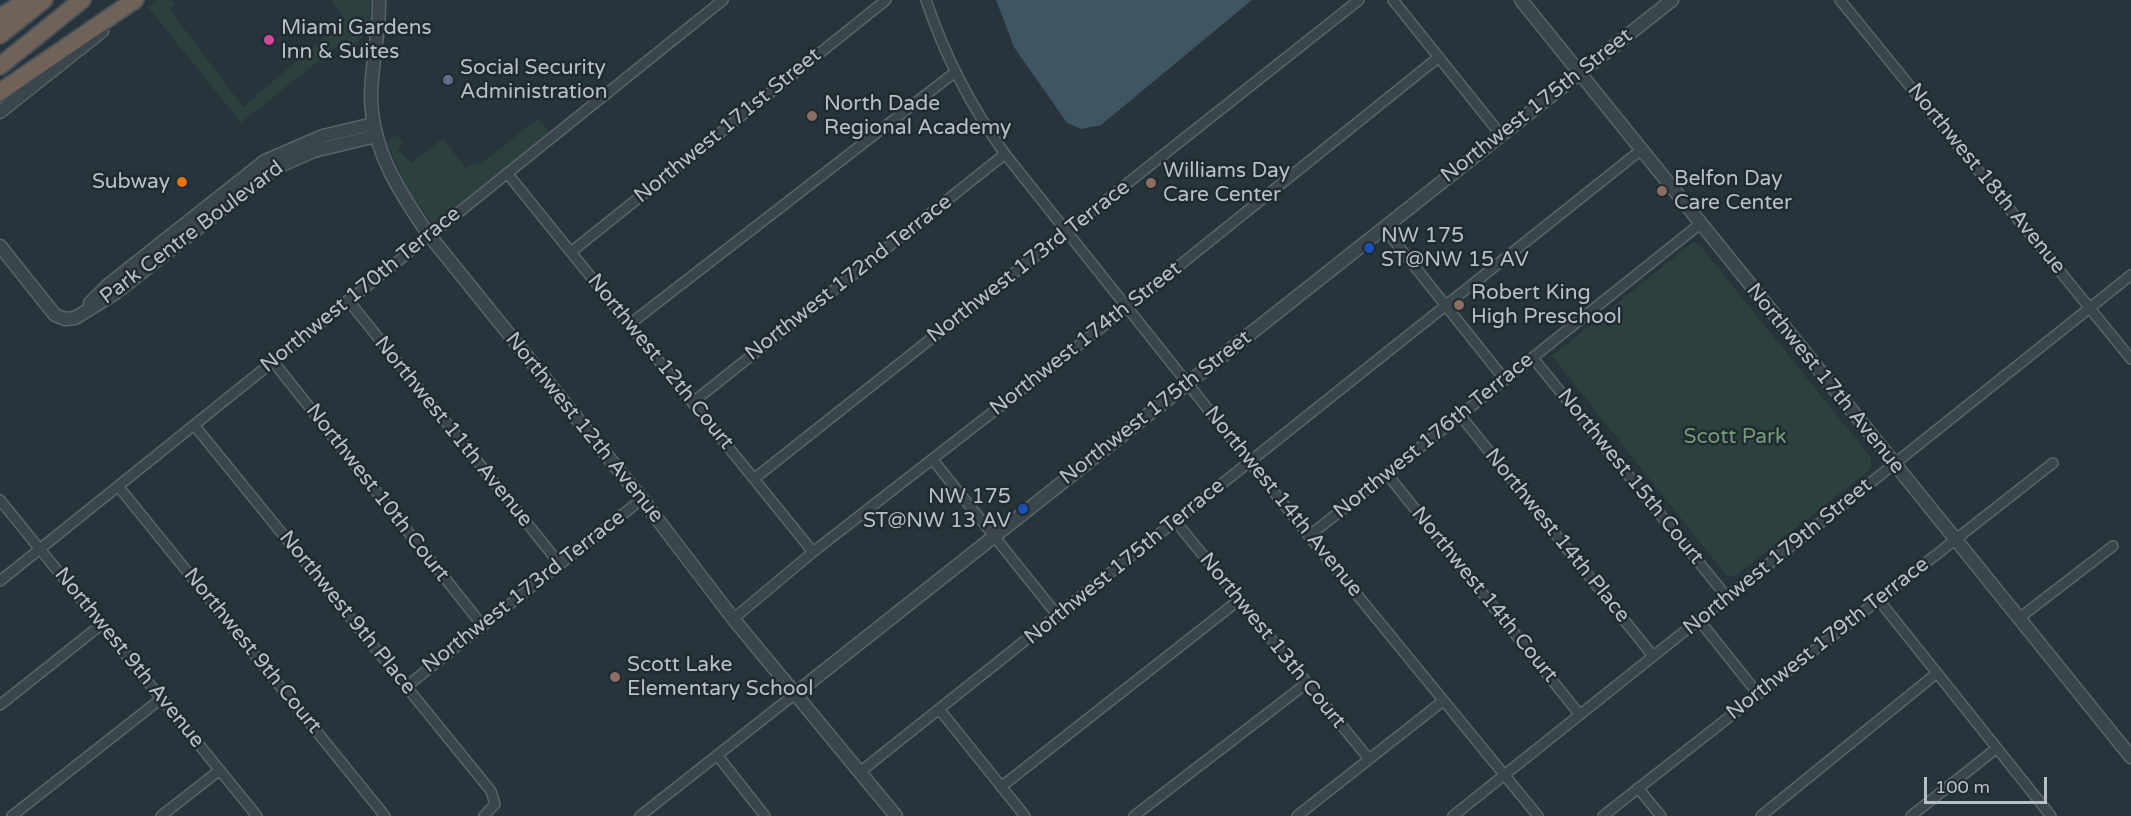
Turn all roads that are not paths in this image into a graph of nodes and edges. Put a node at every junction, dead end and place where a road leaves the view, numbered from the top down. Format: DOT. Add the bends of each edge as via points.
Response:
graph roads {
  1 [pos="28,0"];
  2 [pos="44,0"];
  3 [pos="82,0"];
  4 [pos="135,0"];
  5 [pos="141,0"];
  6 [pos="379,0"];
  7 [pos="723,0"];
  8 [pos="886,0"];
  9 [pos="926,0"];
  10 [pos="1359,0"];
  11 [pos="1393,0"];
  12 [pos="1521,0"];
  13 [pos="1672,0"];
  14 [pos="1840,0"];
  15 [pos="0,17"];
  16 [pos="0,35"];
  17 [pos="1439,57"];
  18 [pos="0,66"];
  19 [pos="1580,72"];
  20 [pos="954,73"];
  21 [pos="0,92"];
  22 [pos="0,112"];
  23 [pos="375,130"];
  24 [pos="1501,135"];
  25 [pos="1641,150"];
  26 [pos="1005,154"];
  27 [pos="507,173"];
  28 [pos="1700,224"];
  29 [pos="1384,228"];
  30 [pos="1067,232"];
  31 [pos="429,235"];
  32 [pos="0,246"];
  33 [pos="571,252"];
  34 [pos="2131,275"];
  35 [pos="348,300"];
  36 [pos="1129,306"];
  37 [pos="1447,307"];
  38 [pos="2090,308"];
  39 [pos="630,324"];
  40 [pos="1533,358"];
  41 [pos="2131,359"];
  42 [pos="272,360"];
  43 [pos="1505,380"];
  44 [pos="1189,385"];
  45 [pos="693,402"];
  46 [pos="1460,415"];
  47 [pos="194,425"];
  48 [pos="933,460"];
  49 [pos="1251,462"];
  50 [pos="1894,463"];
  51 [pos="2053,463"];
  52 [pos="1387,474"];
  53 [pos="755,478"];
  54 [pos="118,486"];
  55 [pos="642,499"];
  56 [pos="0,500"];
  57 [pos="1176,522"];
  58 [pos="994,535"];
  59 [pos="1309,536"];
  60 [pos="1954,539"];
  61 [pos="2113,546"];
  62 [pos="40,548"];
  63 [pos="813,552"];
  64 [pos="559,563"];
  65 [pos="0,581"];
  66 [pos="1727,597"];
  67 [pos="1878,599"];
  68 [pos="1239,600"];
  69 [pos="1058,616"];
  70 [pos="733,619"];
  71 [pos="2018,619"];
  72 [pos="1699,620"];
  73 [pos="102,624"];
  74 [pos="482,625"];
  75 [pos="1653,657"];
  76 [pos="1937,674"];
  77 [pos="1307,683"];
  78 [pos="407,686"];
  79 [pos="795,694"];
  80 [pos="1758,694"];
  81 [pos="162,698"];
  82 [pos="1443,701"];
  83 [pos="0,705"];
  84 [pos="939,709"];
  85 [pos="1580,715"];
  86 [pos="1997,748"];
  87 [pos="717,755"];
  88 [pos="2131,757"];
  89 [pos="1369,759"];
  90 [pos="220,770"];
  91 [pos="861,772"];
  92 [pos="1504,774"];
  93 [pos="1001,787"];
  94 [pos="1638,788"];
  95 [pos="12,816"];
  96 [pos="161,816"];
  97 [pos="257,816"];
  98 [pos="385,816"];
  99 [pos="484,816"];
  100 [pos="640,816"];
  101 [pos="765,816"];
  102 [pos="896,816"];
  103 [pos="1025,816"];
  104 [pos="1134,816"];
  105 [pos="1297,816"];
  106 [pos="1453,816"];
  107 [pos="1538,816"];
  108 [pos="1603,816"];
  109 [pos="1661,816"];
  110 [pos="1761,816"];
  111 [pos="1911,816"];
  112 [pos="2051,816"];
  1 -- 15 [label="highway"];
  2 -- 16 [label="highway"];
  3 -- 18 [label="highway"];
  4 -- 21 [label="highway"];
  5 -- 22 [label="street"];
  6 -- 23 [label="street, Northwest 12th Avenue" via="371,96"];
  7 -- 27 [label="street, Northwest 170th Terrace"];
  8 -- 33 [label="street, Northwest 171st Street"];
  9 -- 20 [label="street, Northwest 14th Avenue"];
  10 -- 30 [label="street, Northwest 173rd Terrace"];
  11 -- 17 [label="street"];
  12 -- 19 [label="street, Northwest 17th Avenue"];
  13 -- 19 [label="street, Northwest 175th Street"];
  14 -- 38 [label="street, Northwest 18th Avenue"];
  17 -- 24 [label="street"];
  17 -- 36 [label="street, Northwest 174th Street"];
  19 -- 24 [label="street, Northwest 175th Street"];
  19 -- 25 [label="street, Northwest 17th Avenue"];
  20 -- 26 [label="street, Northwest 14th Avenue"];
  20 -- 39 [label="street"];
  23 -- 31 [label="street, Northwest 12th Avenue" via="400,193"];
  23 -- 32 [label="street, Park Centre Boulevard" via="323,136 269,165 79,316 65,319 55,315"];
  24 -- 29 [label="street, Northwest 175th Street"];
  25 -- 28 [label="street, Northwest 17th Avenue"];
  25 -- 37 [label="street, Northwest 175th Terrace"];
  26 -- 30 [label="street, Northwest 14th Avenue"];
  26 -- 45 [label="street, Northwest 172nd Terrace"];
  27 -- 31 [label="street, Northwest 170th Terrace"];
  27 -- 33 [label="street, Northwest 12th Court"];
  28 -- 40 [label="street, Northwest 176th Terrace"];
  28 -- 50 [label="street, Northwest 17th Avenue"];
  29 -- 37 [label="street"];
  29 -- 44 [label="street, Northwest 175th Street"];
  30 -- 36 [label="street, Northwest 14th Avenue"];
  30 -- 53 [label="street, Northwest 173rd Terrace"];
  31 -- 35 [label="street, Northwest 170th Terrace"];
  31 -- 55 [label="street, Northwest 12th Avenue"];
  33 -- 39 [label="street, Northwest 12th Court"];
  34 -- 38 [label="street, Northwest 179th Street"];
  35 -- 42 [label="street, Northwest 170th Terrace"];
  35 -- 64 [label="street, Northwest 11th Avenue"];
  36 -- 44 [label="street, Northwest 14th Avenue"];
  36 -- 48 [label="street, Northwest 174th Street"];
  37 -- 43 [label="street"];
  37 -- 49 [label="street, Northwest 175th Terrace"];
  38 -- 41 [label="street, Northwest 18th Avenue"];
  38 -- 50 [label="street, Northwest 179th Street"];
  39 -- 45 [label="street, Northwest 12th Court"];
  40 -- 43 [label="street, Northwest 176th Terrace"];
  40 -- 66 [label="street, Northwest 15th Court"];
  42 -- 47 [label="street, Northwest 170th Terrace"];
  42 -- 74 [label="street, Northwest 10th Court"];
  43 -- 46 [label="street, Northwest 176th Terrace"];
  44 -- 49 [label="street, Northwest 14th Avenue"];
  44 -- 58 [label="street, Northwest 175th Street"];
  45 -- 53 [label="street, Northwest 12th Court"];
  46 -- 52 [label="street, Northwest 176th Terrace"];
  46 -- 75 [label="street, Northwest 14th Place"];
  47 -- 54 [label="street, Northwest 170th Terrace"];
  47 -- 78 [label="street, Northwest 9th Place"];
  48 -- 58 [label="street"];
  48 -- 63 [label="street, Northwest 174th Street"];
  49 -- 57 [label="street, Northwest 175th Terrace"];
  49 -- 59 [label="street, Northwest 14th Avenue"];
  50 -- 60 [label="street, Northwest 17th Avenue"];
  50 -- 66 [label="street, Northwest 179th Street"];
  51 -- 60 [label="street, Northwest 179th Terrace"];
  52 -- 59 [label="street, Northwest 176th Terrace"];
  52 -- 85 [label="street, Northwest 14th Court"];
  53 -- 63 [label="street, Northwest 12th Court"];
  54 -- 62 [label="street, Northwest 170th Terrace"];
  54 -- 98 [label="street, Northwest 9th Court"];
  55 -- 64 [label="street, Northwest 173rd Terrace"];
  55 -- 70 [label="street, Northwest 12th Avenue"];
  56 -- 62 [label="street, Northwest 9th Avenue"];
  57 -- 68 [label="street, Northwest 13th Court"];
  57 -- 69 [label="street, Northwest 175th Terrace"];
  58 -- 69 [label="street"];
  58 -- 79 [label="street, Northwest 175th Street"];
  59 -- 82 [label="street, Northwest 14th Avenue"];
  60 -- 67 [label="street, Northwest 179th Terrace"];
  60 -- 71 [label="street, Northwest 17th Avenue"];
  61 -- 71 [label="street"];
  62 -- 65 [label="street, Northwest 170th Terrace"];
  62 -- 73 [label="street, Northwest 9th Avenue"];
  63 -- 70 [label="street, Northwest 174th Street"];
  64 -- 74 [label="street, Northwest 173rd Terrace"];
  66 -- 72 [label="street, Northwest 179th Street"];
  67 -- 76 [label="street"];
  67 -- 80 [label="street, Northwest 179th Terrace"];
  68 -- 77 [label="street, Northwest 13th Court"];
  68 -- 93 [label="street"];
  69 -- 84 [label="street, Northwest 175th Terrace"];
  70 -- 79 [label="street, Northwest 12th Avenue"];
  71 -- 88 [label="street, Northwest 17th Avenue"];
  72 -- 75 [label="street, Northwest 179th Street"];
  72 -- 80 [label="street"];
  73 -- 81 [label="street, Northwest 9th Avenue"];
  73 -- 83 [label="street"];
  74 -- 78 [label="street, Northwest 173rd Terrace"];
  75 -- 85 [label="street, Northwest 179th Street"];
  76 -- 86 [label="street"];
  76 -- 110 [label="street"];
  77 -- 89 [label="street, Northwest 13th Court"];
  77 -- 104 [label="street"];
  78 -- 99 [label="street, Northwest 9th Place" via="491,791 495,804"];
  79 -- 87 [label="street, Northwest 175th Street"];
  79 -- 91 [label="street, Northwest 12th Avenue"];
  80 -- 94 [label="street, Northwest 179th Terrace"];
  81 -- 90 [label="street, Northwest 9th Avenue"];
  81 -- 95 [label="street"];
  82 -- 89 [label="street"];
  82 -- 92 [label="street, Northwest 14th Avenue"];
  84 -- 91 [label="street, Northwest 175th Terrace"];
  84 -- 93 [label="street"];
  85 -- 92 [label="street, Northwest 179th Street"];
  86 -- 111 [label="street"];
  86 -- 112 [label="street"];
  87 -- 100 [label="street, Northwest 175th Street"];
  87 -- 101 [label="street"];
  89 -- 105 [label="street"];
  90 -- 96 [label="street"];
  90 -- 97 [label="street, Northwest 9th Avenue"];
  91 -- 102 [label="street, Northwest 12th Avenue"];
  92 -- 106 [label="street, Northwest 179th Street"];
  92 -- 107 [label="street, Northwest 14th Avenue"];
  93 -- 103 [label="street"];
  94 -- 108 [label="street, Northwest 179th Terrace"];
  94 -- 109 [label="street"];
}
